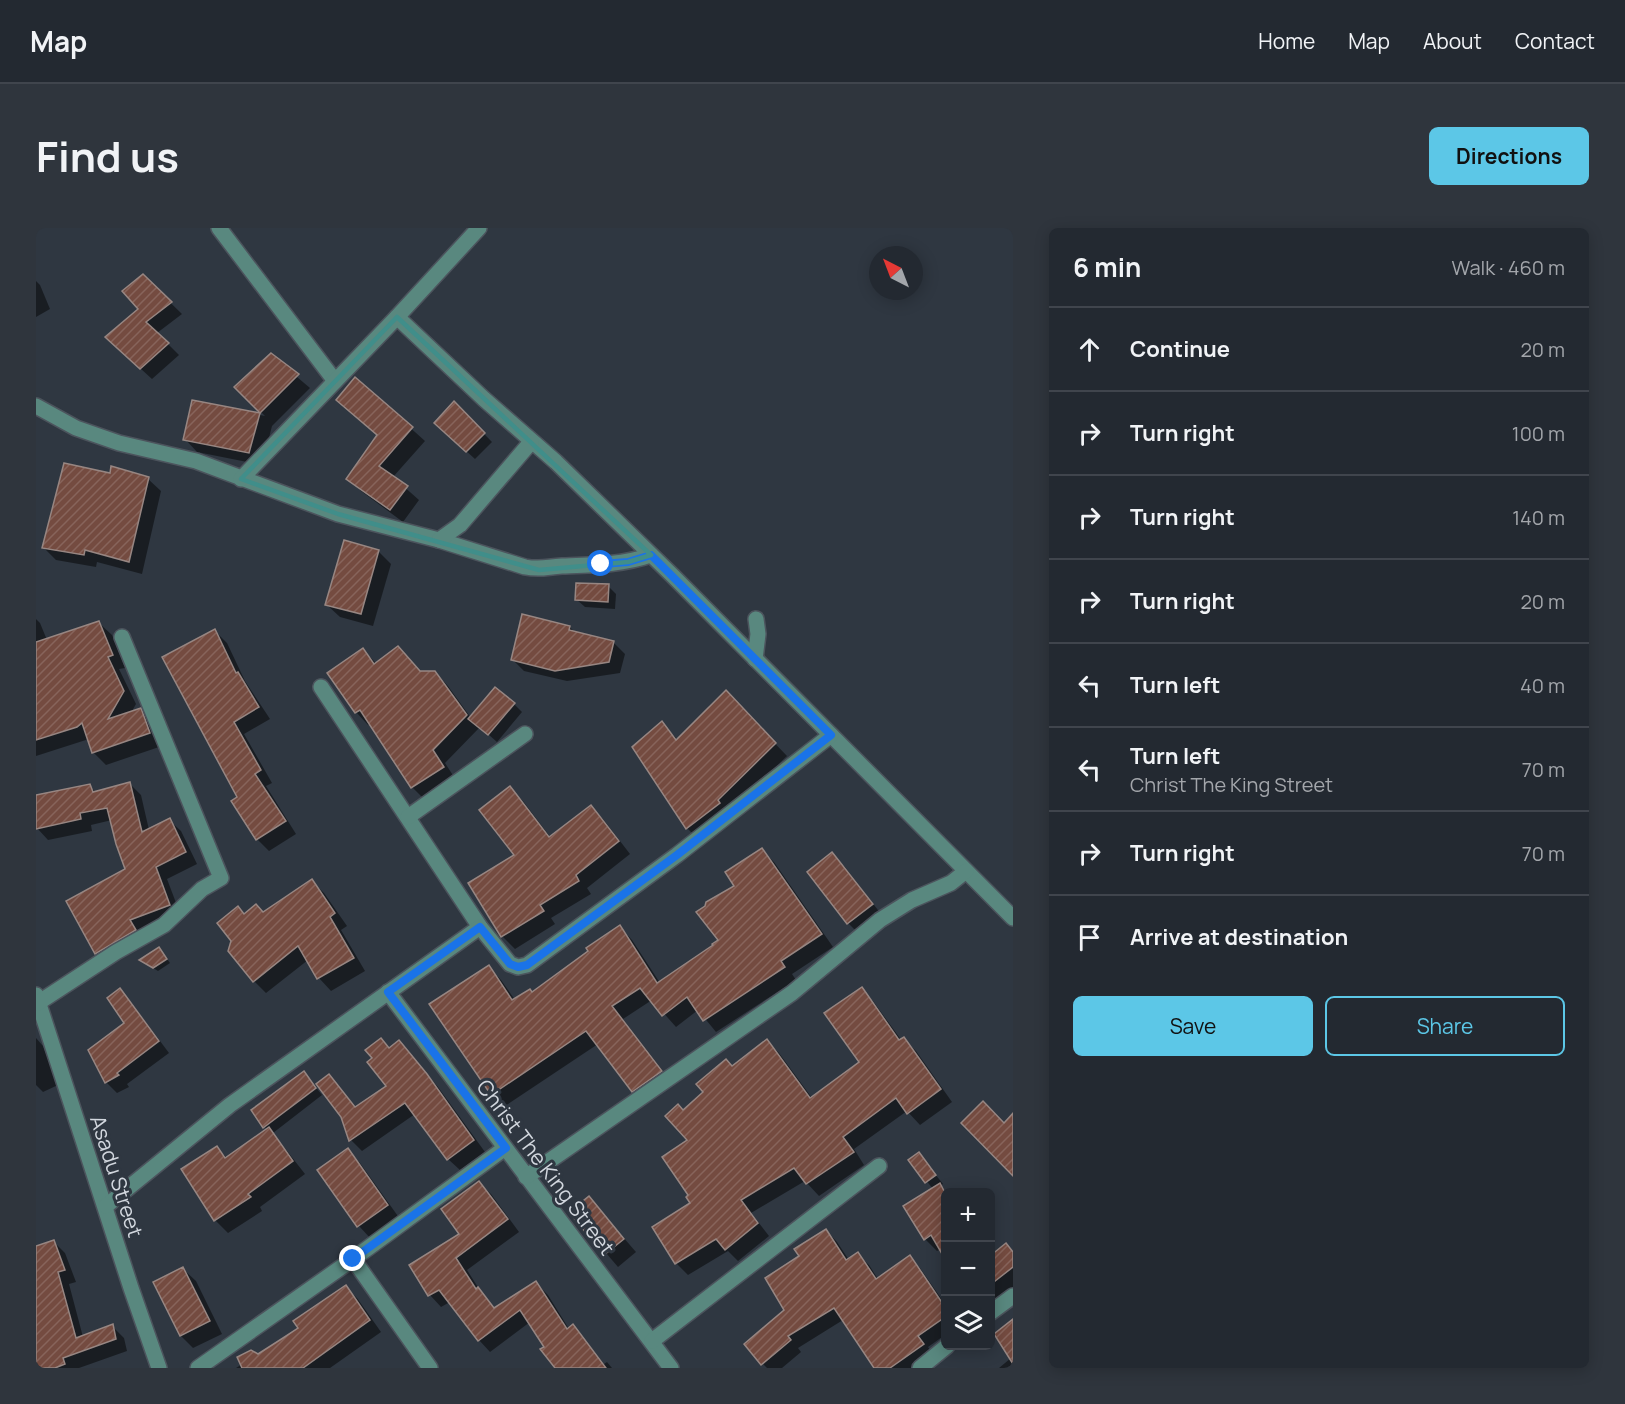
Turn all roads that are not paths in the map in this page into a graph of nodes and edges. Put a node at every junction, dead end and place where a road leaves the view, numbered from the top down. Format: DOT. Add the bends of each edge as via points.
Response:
graph roads {
  1 [pos="219,228"];
  2 [pos="479,228"];
  3 [pos="397,317"];
  4 [pos="335,381"];
  5 [pos="36,406"];
  6 [pos="531,442"];
  7 [pos="241,479"];
  8 [pos="439,540"];
  9 [pos="651,555"];
  10 [pos="756,619"];
  11 [pos="122,637"];
  12 [pos="755,659"];
  13 [pos="321,687"];
  14 [pos="525,734"];
  15 [pos="831,735"];
  16 [pos="408,817"];
  17 [pos="966,872"];
  18 [pos="1013,918"];
  19 [pos="480,927"];
  20 [pos="388,992"];
  21 [pos="37,999"];
  22 [pos="506,1148"];
  23 [pos="879,1166"];
  24 [pos="526,1177"];
  25 [pos="105,1206"];
  26 [pos="353,1259"];
  27 [pos="1013,1296"];
  28 [pos="995,1309"];
  29 [pos="652,1341"];
  30 [pos="942,1350"];
  31 [pos="159,1368"];
  32 [pos="198,1368"];
  33 [pos="430,1368"];
  34 [pos="671,1368"];
  35 [pos="920,1368"];
  1 -- 4 [label="street"];
  2 -- 3 [label="street"];
  3 -- 4 [label="street"];
  3 -- 6 [label="street"];
  4 -- 7 [label="street"];
  5 -- 7 [label="street" via="76,429 196,461"];
  6 -- 8 [label="street" via="460,525"];
  6 -- 9 [label="street"];
  7 -- 8 [label="street" via="338,514"];
  8 -- 9 [label="street" via="539,570 628,562"];
  9 -- 12 [label="street"];
  10 -- 12 [label="street"];
  11 -- 21 [label="street" via="221,878 202,889 164,926"];
  12 -- 15 [label="street"];
  13 -- 16 [label="street"];
  14 -- 16 [label="street"];
  15 -- 17 [label="street"];
  15 -- 19 [label="street" via="527,965 510,964"];
  16 -- 19 [label="street"];
  17 -- 18 [label="street"];
  17 -- 24 [label="street" via="880,920 792,993"];
  19 -- 20 [label="street"];
  20 -- 22 [label="street, Christ The King Street"];
  20 -- 25 [label="street" via="230,1105"];
  21 -- 25 [label="street, Asadu Street"];
  22 -- 24 [label="street, Christ The King Street"];
  22 -- 26 [label="street"];
  23 -- 29 [label="street"];
  24 -- 29 [label="street, Christ The King Street"];
  25 -- 31 [label="street, Asadu Street"];
  26 -- 32 [label="street"];
  26 -- 33 [label="street"];
  27 -- 28 [label="street"];
  29 -- 34 [label="street, Christ The King Street"];
  30 -- 35 [label="street"];
}
